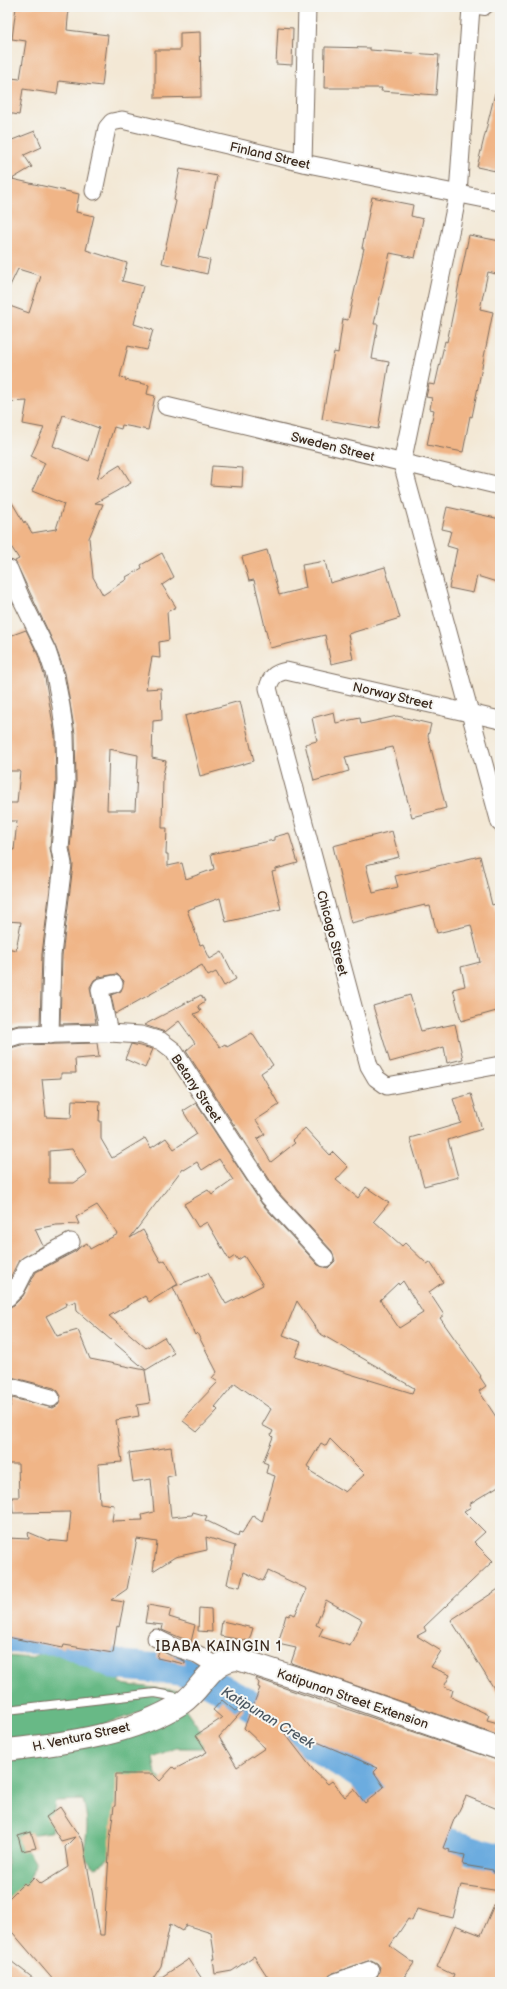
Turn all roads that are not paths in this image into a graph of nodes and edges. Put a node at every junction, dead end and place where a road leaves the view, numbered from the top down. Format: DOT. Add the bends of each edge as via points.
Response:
graph roads {
  1 [pos="307,7"];
  2 [pos="490,7"];
  3 [pos="471,8"];
  4 [pos="303,163"];
  5 [pos="94,191"];
  6 [pos="458,194"];
  7 [pos="500,202"];
  8 [pos="166,406"];
  9 [pos="402,463"];
  10 [pos="500,486"];
  11 [pos="9,569"];
  12 [pos="286,671"];
  13 [pos="471,713"];
  14 [pos="500,720"];
  15 [pos="500,823"];
  16 [pos="114,984"];
  17 [pos="109,1033"];
  18 [pos="50,1036"];
  19 [pos="7,1039"];
  20 [pos="500,1065"];
  21 [pos="71,1242"];
  22 [pos="325,1258"];
  23 [pos="7,1298"];
  24 [pos="7,1386"];
  25 [pos="51,1398"];
  26 [pos="156,1638"];
  27 [pos="213,1669"];
  28 [pos="193,1695"];
  29 [pos="7,1710"];
  30 [pos="500,1749"];
  31 [pos="7,1750"];
  32 [pos="370,1970"];
  33 [pos="336,1982"];
  1 -- 4 [label="street"];
  2 -- 3 [label="lane" via="485,11"];
  3 -- 6 [label="street"];
  4 -- 5 [label="street, Finland Street" via="122,120 112,122 107,128"];
  4 -- 6 [label="street, Finland Street"];
  6 -- 7 [label="street, Finland Street"];
  6 -- 9 [label="street"];
  8 -- 9 [label="street, Sweden Street"];
  9 -- 10 [label="street, Sweden Street"];
  9 -- 13 [label="street"];
  11 -- 18 [label="street" via="47,651 53,669 65,735 66,781 60,849 63,864 52,955"];
  12 -- 13 [label="street, Norway Street"];
  12 -- 20 [label="street, Chicago Street" via="272,677 268,688 369,1066 376,1078 387,1086"];
  13 -- 14 [label="street, Norway Street"];
  13 -- 15 [label="street"];
  16 -- 17 [label="street" via="100,990"];
  17 -- 18 [label="street, Betany Street"];
  17 -- 22 [label="street, Betany Street" via="141,1035 161,1042 173,1050 269,1197"];
  18 -- 19 [label="street, Betany Street" via="19,1035"];
  21 -- 23 [label="street" via="28,1265 16,1289"];
  24 -- 25 [label="street"];
  26 -- 27 [label="street" via="174,1648 197,1654"];
  27 -- 28 [label="street, H. Ventura Street"];
  27 -- 30 [label="street, Katipunan Street Extension" via="231,1660 245,1660"];
  28 -- 29 [label="lane" via="155,1693"];
  28 -- 31 [label="street, H. Ventura Street" via="152,1719 122,1729 70,1741"];
  32 -- 33 [label="street"];
}
